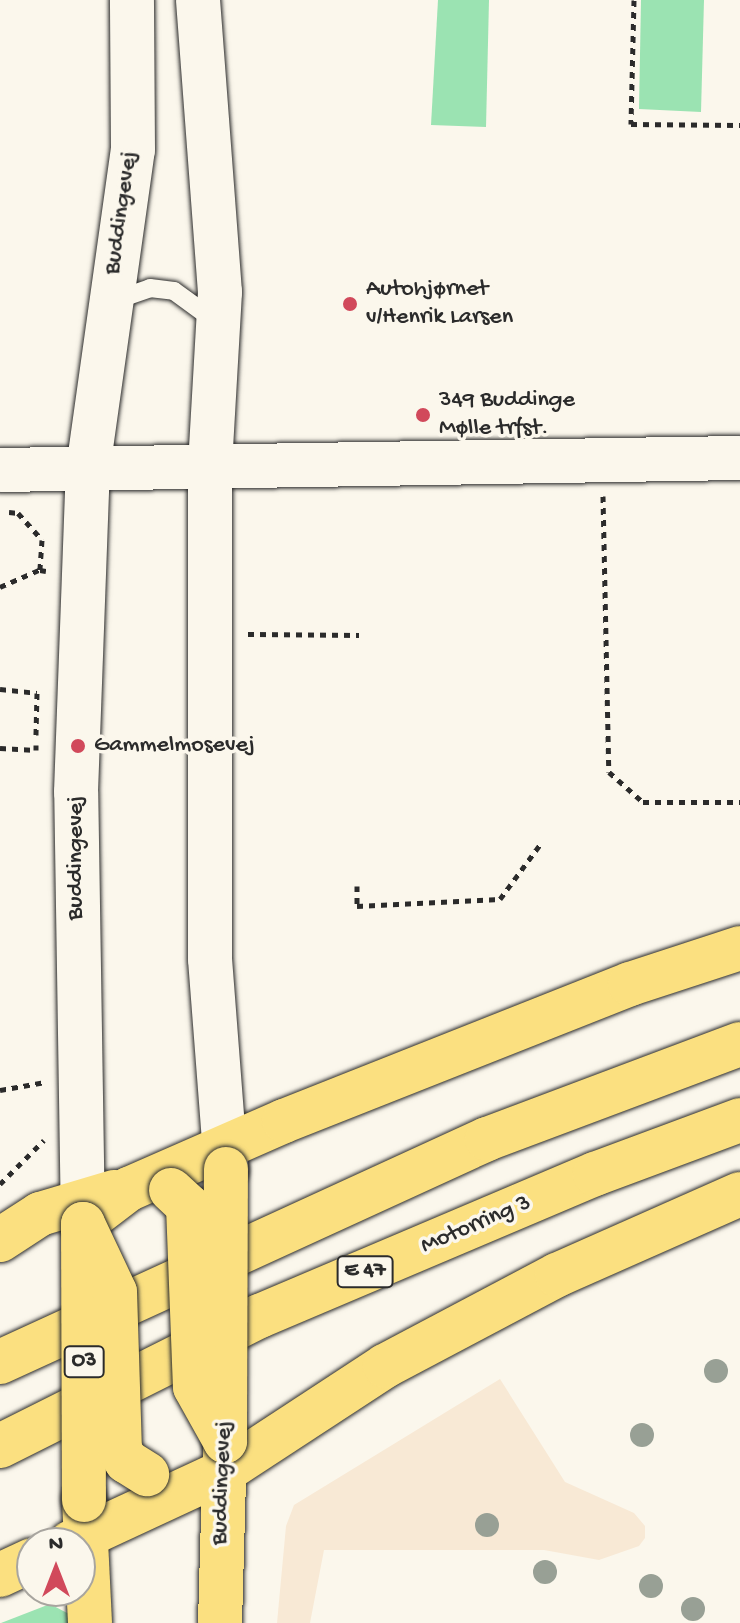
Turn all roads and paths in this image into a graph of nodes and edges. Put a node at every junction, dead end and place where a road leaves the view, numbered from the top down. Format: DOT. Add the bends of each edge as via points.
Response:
graph roads {
  1 [pos="132,0"];
  2 [pos="198,0"];
  3 [pos="634,0"];
  4 [pos="740,125"];
  5 [pos="108,310"];
  6 [pos="217,344"];
  7 [pos="740,458"];
  8 [pos="602,459"];
  9 [pos="210,466"];
  10 [pos="88,469"];
  11 [pos="0,470"];
  12 [pos="0,511"];
  13 [pos="40,570"];
  14 [pos="85,578"];
  15 [pos="0,587"];
  16 [pos="211,634"];
  17 [pos="359,635"];
  18 [pos="0,689"];
  19 [pos="0,748"];
  20 [pos="740,802"];
  21 [pos="542,842"];
  22 [pos="357,886"];
  23 [pos="740,948"];
  24 [pos="740,1044"];
  25 [pos="40,1082"];
  26 [pos="0,1090"];
  27 [pos="740,1120"];
  28 [pos="79,1121"];
  29 [pos="226,1158"];
  30 [pos="0,1184"];
  31 [pos="150,1190"];
  32 [pos="740,1194"];
  33 [pos="82,1210"];
  34 [pos="0,1240"];
  35 [pos="0,1362"];
  36 [pos="0,1446"];
  37 [pos="224,1457"];
  38 [pos="80,1526"];
  39 [pos="90,1623"];
  40 [pos="220,1623"];
  1 -- 5 [label="street, Buddingevej" via="133,150"];
  2 -- 6 [label="street, Buddingevej" via="220,292"];
  3 -- 4 [label="path" via="631,124"];
  5 -- 6 [label="lane" via="132,291 174,291 207,315"];
  5 -- 10 [label="street, Buddingevej"];
  6 -- 9 [label="street, Buddingevej"];
  7 -- 8 [label="street"];
  8 -- 9 [label="street"];
  8 -- 20 [label="path" via="609,772 643,802"];
  9 -- 10 [label="street"];
  9 -- 16 [label="street, Buddingevej"];
  10 -- 11 [label="street"];
  10 -- 14 [label="street, Buddingevej"];
  12 -- 13 [label="path" via="18,513 42,540"];
  13 -- 14 [label="path"];
  13 -- 15 [label="path"];
  14 -- 28 [label="street, Buddingevej" via="76,792"];
  16 -- 17 [label="path"];
  16 -- 29 [label="street, Buddingevej" via="210,959"];
  18 -- 19 [label="path" via="37,693 36,750"];
  21 -- 22 [label="path" via="500,899 357,906"];
  23 -- 29 [label="main road" via="630,984"];
  24 -- 35 [label="main road" via="487,1139"];
  25 -- 26 [label="path"];
  27 -- 36 [label="main road, Motorring 3 / E 47" via="595,1174 260,1316"];
  28 -- 30 [label="path" via="41,1142"];
  28 -- 33 [label="street, Buddingevej"];
  29 -- 31 [label="main road"];
  29 -- 37 [label="main road, Buddingevej, bridge"];
  31 -- 33 [label="main road"];
  31 -- 37 [label="main road, bridge" via="188,1206 195,1387"];
  32 -- 37 [label="main road" via="557,1275"];
  33 -- 34 [label="main road" via="40,1214"];
  33 -- 37 [label="main road, bridge" via="115,1292 120,1450 126,1461 147,1474"];
  33 -- 38 [label="main road, Buddingevej / O3, bridge"];
  37 -- 38 [label="main road"];
  37 -- 40 [label="main road, Buddingevej"];
  38 -- 39 [label="main road, Buddingevej / O3"];
}
